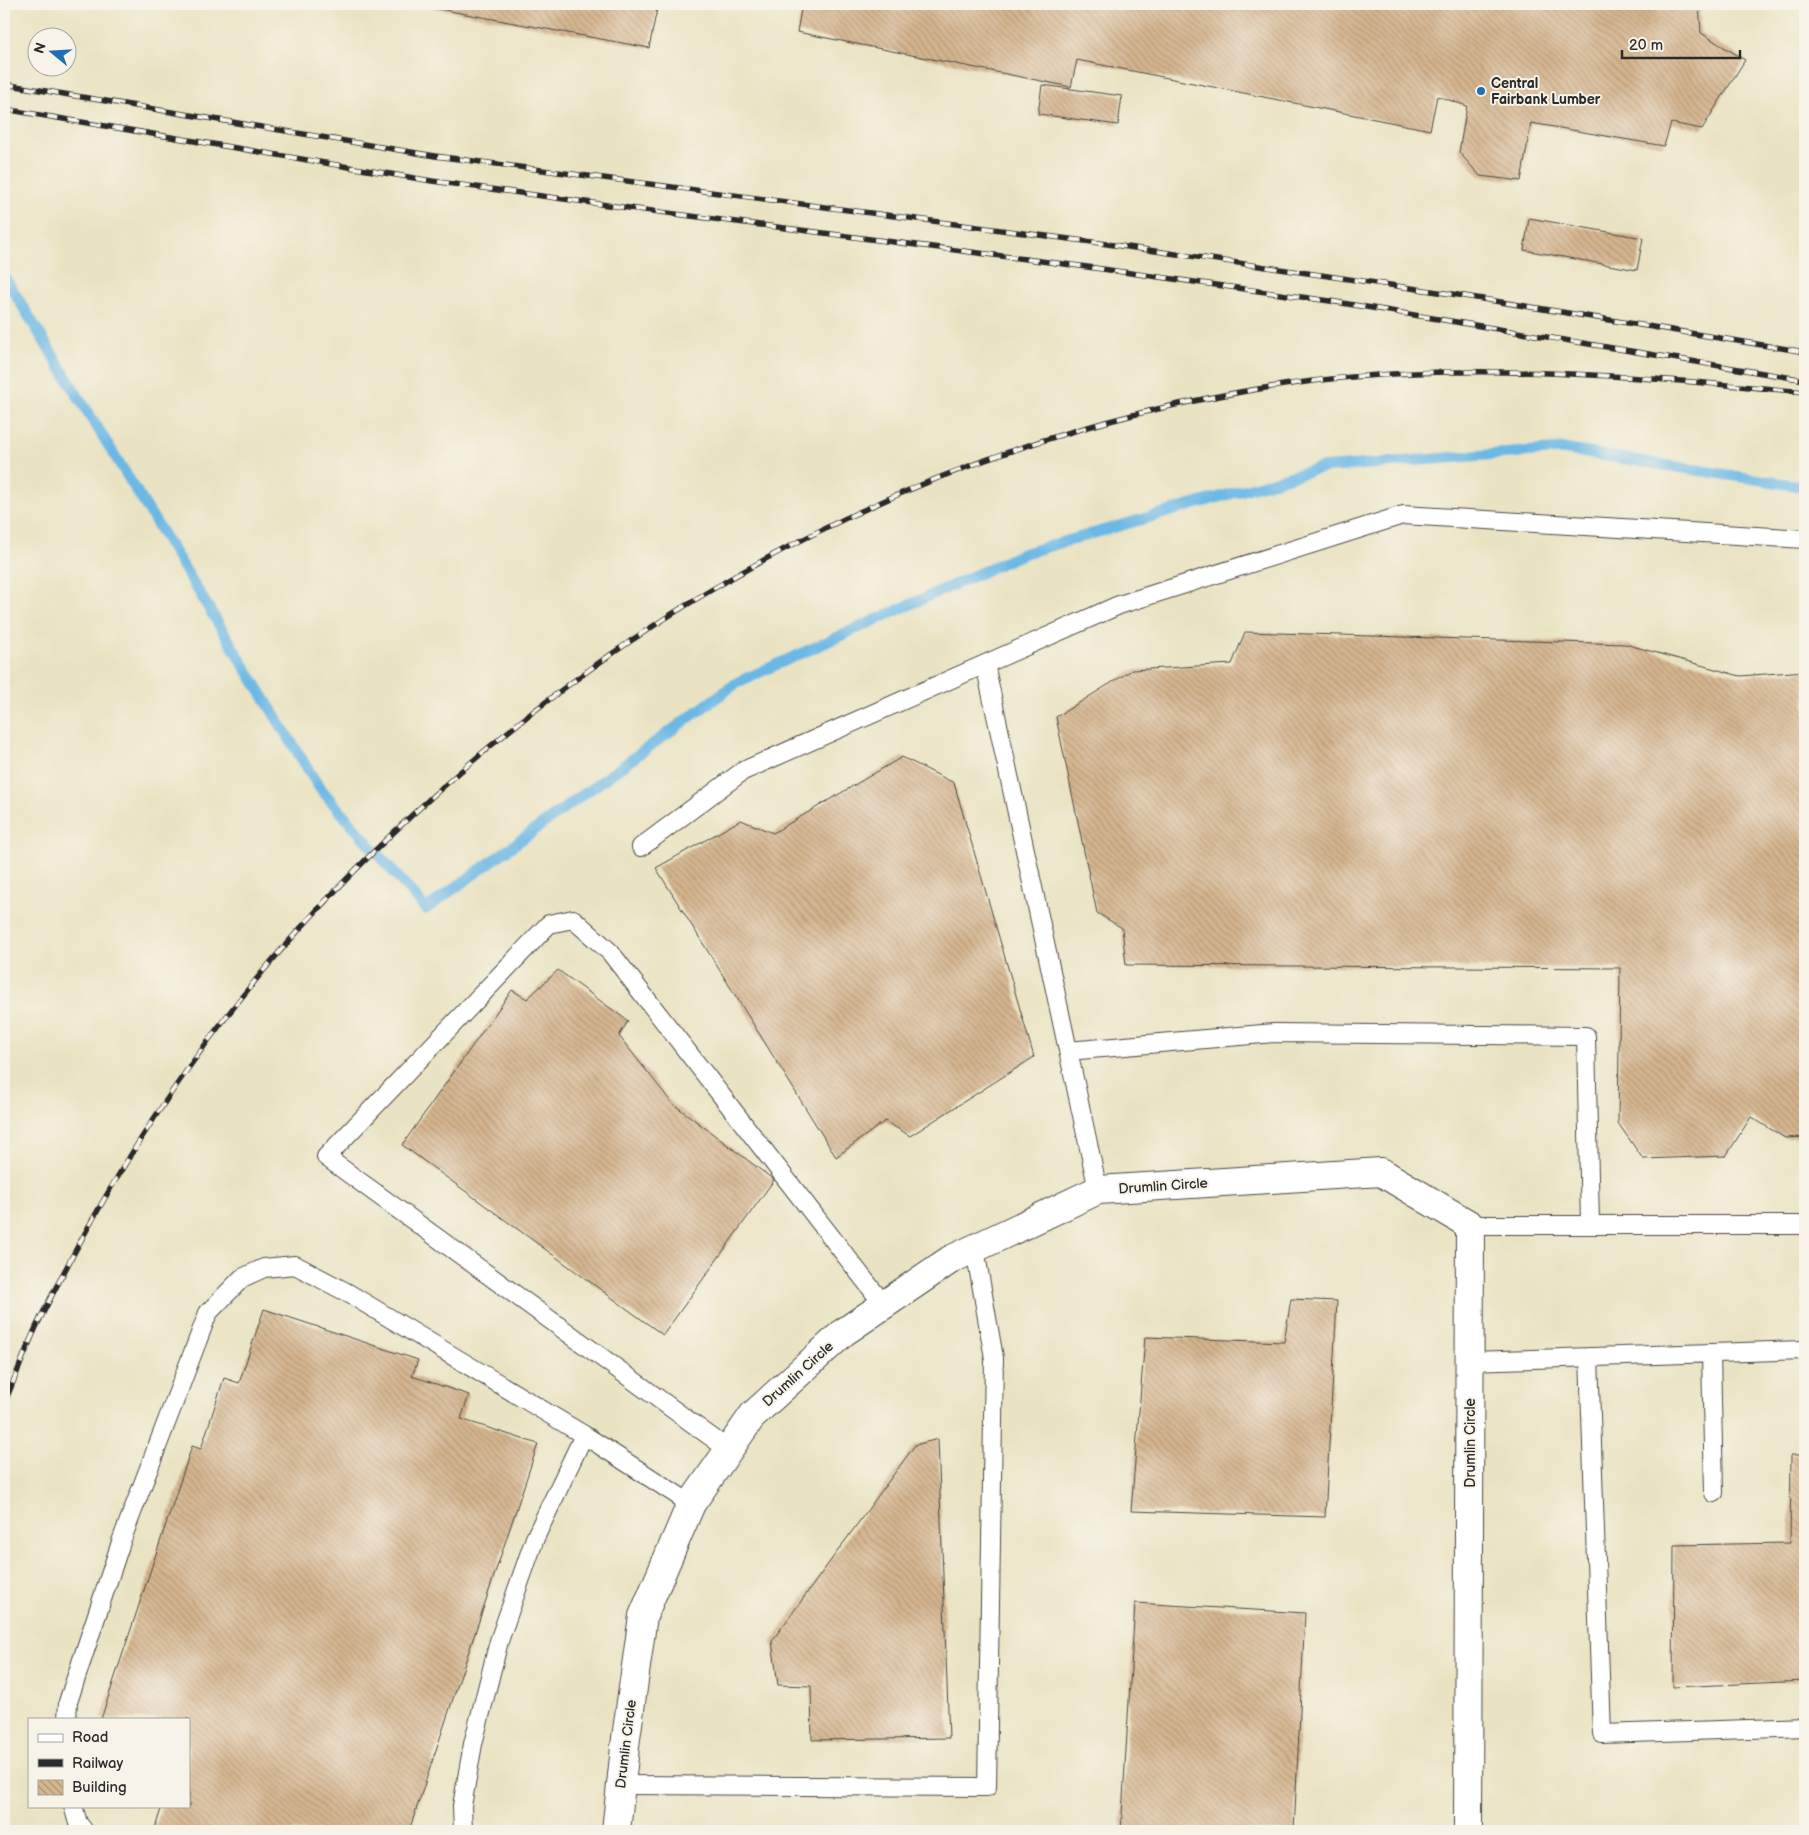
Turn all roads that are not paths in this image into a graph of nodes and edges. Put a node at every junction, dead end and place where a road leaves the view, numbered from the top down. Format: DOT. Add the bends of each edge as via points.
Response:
graph roads {
  1 [pos="1805,539"];
  2 [pos="985,664"];
  3 [pos="641,848"];
  4 [pos="1068,1051"];
  5 [pos="1098,1190"];
  6 [pos="1470,1225"];
  7 [pos="1590,1225"];
  8 [pos="1805,1225"];
  9 [pos="975,1249"];
  10 [pos="884,1305"];
  11 [pos="1805,1350"];
  12 [pos="1712,1353"];
  13 [pos="1589,1357"];
  14 [pos="1470,1361"];
  15 [pos="584,1434"];
  16 [pos="729,1450"];
  17 [pos="1714,1493"];
  18 [pos="691,1504"];
  19 [pos="67,1718"];
  20 [pos="1805,1727"];
  21 [pos="621,1785"];
  22 [pos="74,1808"];
  23 [pos="84,1831"];
  24 [pos="463,1831"];
  25 [pos="616,1831"];
  26 [pos="1468,1831"];
  1 -- 2 [label="lane" via="1403,515 1119,604"];
  2 -- 3 [label="lane" via="743,771"];
  2 -- 4 [label="lane"];
  4 -- 5 [label="lane"];
  4 -- 7 [label="lane" via="1274,1033 1586,1036"];
  5 -- 6 [label="street, Drumlin Circle" via="1382,1172"];
  5 -- 9 [label="street, Drumlin Circle"];
  6 -- 7 [label="lane"];
  6 -- 14 [label="street, Drumlin Circle"];
  7 -- 8 [label="lane"];
  9 -- 10 [label="street, Drumlin Circle" via="950,1260"];
  9 -- 21 [label="lane" via="994,1358 987,1787"];
  10 -- 16 [label="street, Drumlin Circle" via="844,1332 753,1415"];
  10 -- 16 [label="lane" via="610,952 573,919 549,924 326,1158"];
  11 -- 12 [label="lane"];
  12 -- 13 [label="lane"];
  12 -- 17 [label="lane"];
  13 -- 14 [label="lane"];
  13 -- 20 [label="lane" via="1602,1734"];
  14 -- 26 [label="street, Drumlin Circle"];
  15 -- 18 [label="lane"];
  15 -- 19 [label="lane" via="348,1293 295,1265 264,1268 242,1278 208,1313 122,1540 68,1702"];
  15 -- 24 [label="lane" via="535,1538 499,1641 473,1744 462,1806"];
  16 -- 18 [label="street, Drumlin Circle"];
  18 -- 21 [label="street, Drumlin Circle" via="643,1616"];
  21 -- 25 [label="street, Drumlin Circle"];
  22 -- 23 [label="lane"];
}
